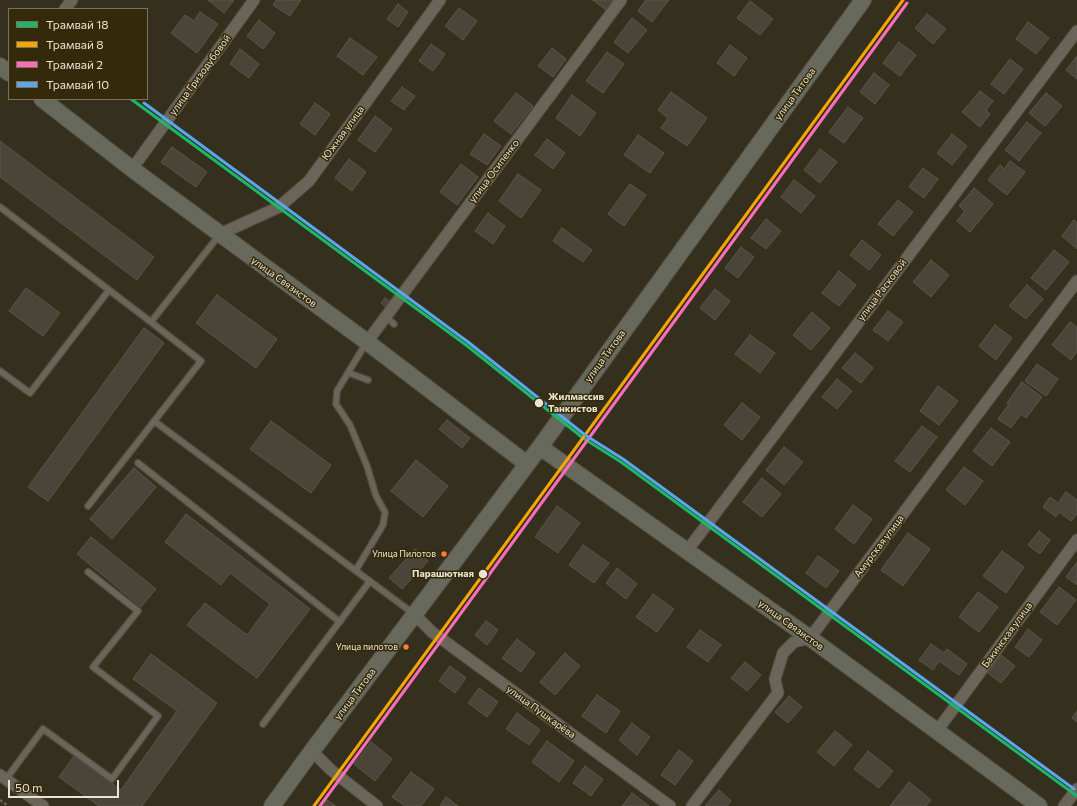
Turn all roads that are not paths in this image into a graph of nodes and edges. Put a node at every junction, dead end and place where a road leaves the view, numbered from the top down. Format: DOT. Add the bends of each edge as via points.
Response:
graph roads {
  1 [pos="72,0"];
  2 [pos="254,0"];
  3 [pos="440,0"];
  4 [pos="621,0"];
  5 [pos="863,0"];
  6 [pos="66,8"];
  7 [pos="1077,31"];
  8 [pos="0,66"];
  9 [pos="8,72"];
  10 [pos="43,100"];
  11 [pos="132,169"];
  12 [pos="0,207"];
  13 [pos="220,234"];
  14 [pos="1077,281"];
  15 [pos="109,290"];
  16 [pos="151,322"];
  17 [pos="367,342"];
  18 [pos="0,371"];
  19 [pos="349,373"];
  20 [pos="368,380"];
  21 [pos="154,421"];
  22 [pos="540,447"];
  23 [pos="138,463"];
  24 [pos="527,464"];
  25 [pos="88,506"];
  26 [pos="1077,540"];
  27 [pos="687,551"];
  28 [pos="356,570"];
  29 [pos="88,572"];
  30 [pos="370,581"];
  31 [pos="415,615"];
  32 [pos="340,622"];
  33 [pos="810,638"];
  34 [pos="263,724"];
  35 [pos="937,731"];
  36 [pos="312,751"];
  37 [pos="3,777"];
  38 [pos="1077,789"];
  39 [pos="43,806"];
  40 [pos="272,806"];
  41 [pos="377,806"];
  42 [pos="670,806"];
  43 [pos="692,806"];
  44 [pos="1039,806"];
  45 [pos="1064,806"];
  1 -- 6 [label="street"];
  2 -- 11 [label="street, улица Гризодубовой"];
  3 -- 13 [label="street, Южная улица" via="309,181 279,207"];
  4 -- 17 [label="street, улица Осипенко" via="388,318"];
  5 -- 22 [label="street, улица Титова"];
  7 -- 27 [label="street, улица Расковой"];
  8 -- 9 [label="street"];
  10 -- 11 [label="street, улица Связистов"];
  11 -- 13 [label="street, улица Связистов"];
  12 -- 15 [label="lane"];
  13 -- 16 [label="lane"];
  13 -- 17 [label="street, улица Связистов"];
  14 -- 33 [label="street, Амурская улица"];
  15 -- 16 [label="lane"];
  15 -- 18 [label="lane" via="30,393"];
  16 -- 21 [label="lane" via="201,361"];
  17 -- 19 [label="lane"];
  17 -- 24 [label="street, улица Связистов"];
  19 -- 20 [label="lane"];
  19 -- 28 [label="lane" via="337,392 336,404 350,425 376,496 385,512 383,525"];
  21 -- 25 [label="lane"];
  21 -- 28 [label="lane"];
  22 -- 24 [label="street, улица Титова"];
  22 -- 27 [label="street, улица Связистов"];
  23 -- 32 [label="lane"];
  24 -- 31 [label="street, улица Титова"];
  26 -- 35 [label="street, Бакинская улица"];
  27 -- 33 [label="street, улица Связистов"];
  28 -- 30 [label="lane"];
  29 -- 37 [label="lane" via="138,611 93,667 158,716 112,779 43,729"];
  30 -- 31 [label="lane"];
  30 -- 32 [label="lane"];
  31 -- 36 [label="street, улица Титова"];
  31 -- 42 [label="street, улица Пушкарёва" via="432,632"];
  32 -- 34 [label="lane"];
  33 -- 35 [label="street, улица Связистов"];
  33 -- 43 [label="street" via="794,642 783,653 776,678 778,693"];
  35 -- 44 [label="street, улица Связистов"];
  36 -- 40 [label="street, улица Титова"];
  36 -- 41 [label="street" via="331,770"];
  37 -- 39 [label="street"];
  38 -- 45 [label="street"];
}
